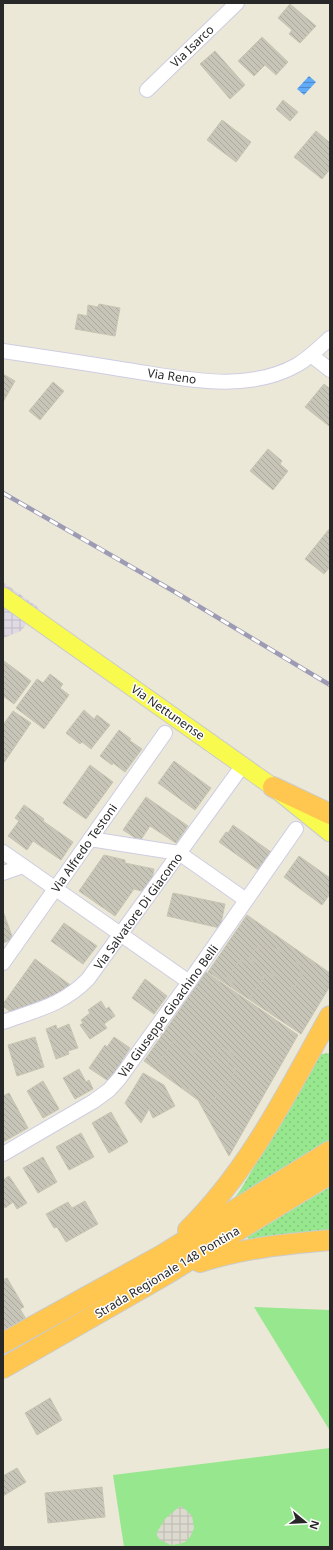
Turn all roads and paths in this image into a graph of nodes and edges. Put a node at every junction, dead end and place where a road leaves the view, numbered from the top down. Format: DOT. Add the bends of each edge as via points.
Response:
graph roads {
  1 [pos="237,3"];
  2 [pos="147,90"];
  3 [pos="330,338"];
  4 [pos="3,350"];
  5 [pos="311,355"];
  6 [pos="330,370"];
  7 [pos="3,596"];
  8 [pos="165,733"];
  9 [pos="244,765"];
  10 [pos="274,787"];
  11 [pos="330,814"];
  12 [pos="330,822"];
  13 [pos="296,830"];
  14 [pos="330,834"];
  15 [pos="90,839"];
  16 [pos="3,852"];
  17 [pos="179,853"];
  18 [pos="23,866"];
  19 [pos="3,873"];
  20 [pos="55,888"];
  21 [pos="246,900"];
  22 [pos="120,935"];
  23 [pos="3,963"];
  24 [pos="189,982"];
  25 [pos="330,1016"];
  26 [pos="3,1022"];
  27 [pos="321,1046"];
  28 [pos="330,1151"];
  29 [pos="3,1154"];
  30 [pos="330,1174"];
  31 [pos="330,1240"];
  32 [pos="162,1255"];
  33 [pos="165,1275"];
  34 [pos="25,1330"];
  35 [pos="3,1337"];
  36 [pos="3,1343"];
  37 [pos="42,1345"];
  38 [pos="3,1368"];
  39 [pos="3,1379"];
  1 -- 2 [label="street, Via Isarco"];
  3 -- 5 [label="street, Via Reno"];
  4 -- 5 [label="street, Via Reno" via="218,382 245,380 278,373 297,365"];
  5 -- 6 [label="street"];
  7 -- 9 [label="main road, Via Nettunense"];
  8 -- 15 [label="street, Via Alfredo Testoni"];
  9 -- 10 [label="main road, Via Nettunense"];
  9 -- 17 [label="street, Via Salvatore Di Giacomo"];
  10 -- 11 [label="highway"];
  10 -- 12 [label="main road"];
  10 -- 14 [label="main road, Via Nettunense"];
  13 -- 21 [label="street, Via Giuseppe Gioachino Belli"];
  15 -- 17 [label="street"];
  15 -- 20 [label="street, Via Alfredo Testoni"];
  16 -- 18 [label="street"];
  17 -- 21 [label="street"];
  17 -- 22 [label="street, Via Salvatore Di Giacomo"];
  18 -- 19 [label="street"];
  18 -- 20 [label="street"];
  20 -- 22 [label="street"];
  20 -- 23 [label="street, Via Alfredo Testoni"];
  21 -- 24 [label="street, Via Giuseppe Gioachino Belli"];
  22 -- 24 [label="street"];
  22 -- 26 [label="street, Via Salvatore Di Giacomo" via="92,974 74,992 59,1002"];
  24 -- 29 [label="street, Via Giuseppe Gioachino Belli" via="109,1090"];
  25 -- 27 [label="highway"];
  27 -- 32 [label="highway" via="239,1172 202,1216"];
  28 -- 32 [label="highway, Strada Regionale 148 Pontina"];
  30 -- 33 [label="highway, Strada Regionale 148 Pontina"];
  31 -- 33 [label="highway" via="238,1251"];
  32 -- 34 [label="highway, Strada Regionale 148 Pontina"];
  33 -- 37 [label="highway, Strada Regionale 148 Pontina"];
  34 -- 35 [label="highway"];
  34 -- 36 [label="highway, Strada Regionale 148 Pontina"];
  37 -- 38 [label="highway, Strada Regionale 148 Pontina"];
  37 -- 39 [label="highway"];
}
